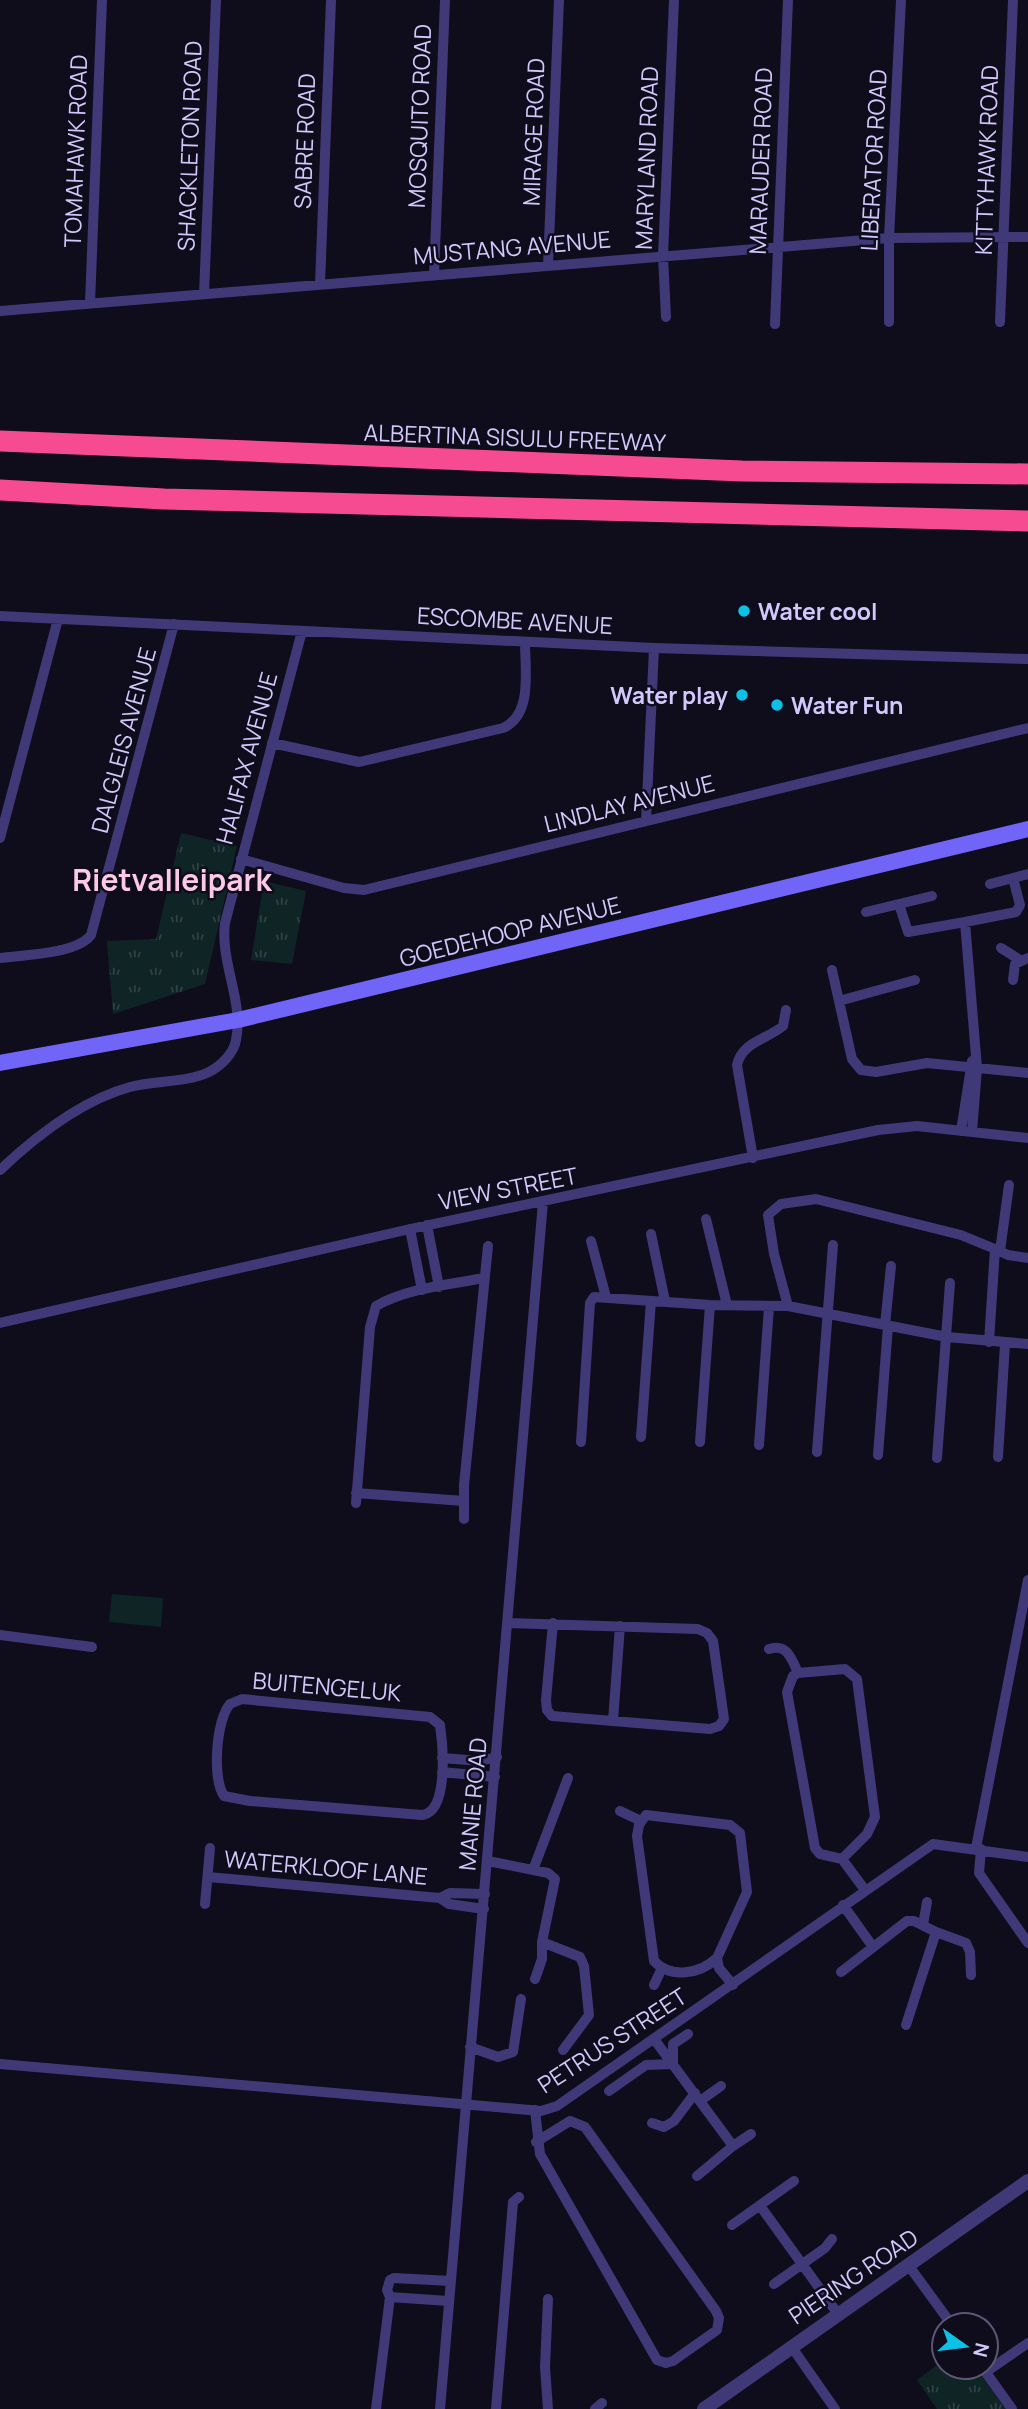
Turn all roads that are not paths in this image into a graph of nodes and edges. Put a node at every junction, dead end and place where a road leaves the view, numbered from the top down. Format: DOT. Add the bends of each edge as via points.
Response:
graph roads {
  1 [pos="102,0"];
  2 [pos="216,0"];
  3 [pos="331,0"];
  4 [pos="445,0"];
  5 [pos="559,0"];
  6 [pos="674,0"];
  7 [pos="788,0"];
  8 [pos="901,0"];
  9 [pos="1013,0"];
  10 [pos="1003,236"];
  11 [pos="889,237"];
  12 [pos="1028,237"];
  13 [pos="778,247"];
  14 [pos="663,256"];
  15 [pos="548,265"];
  16 [pos="434,275"];
  17 [pos="320,284"];
  18 [pos="204,294"];
  19 [pos="90,303"];
  20 [pos="0,311"];
  21 [pos="666,317"];
  22 [pos="889,322"];
  23 [pos="1000,322"];
  24 [pos="775,324"];
  25 [pos="0,440"];
  26 [pos="1028,474"];
  27 [pos="0,490"];
  28 [pos="1028,520"];
  29 [pos="0,616"];
  30 [pos="58,619"];
  31 [pos="174,624"];
  32 [pos="302,631"];
  33 [pos="525,642"];
  34 [pos="654,648"];
  35 [pos="1028,659"];
  36 [pos="1028,728"];
  37 [pos="272,743"];
  38 [pos="646,821"];
  39 [pos="1028,829"];
  40 [pos="0,838"];
  41 [pos="241,859"];
  42 [pos="1028,874"];
  43 [pos="1013,878"];
  44 [pos="990,884"];
  45 [pos="932,897"];
  46 [pos="899,904"];
  47 [pos="866,912"];
  48 [pos="965,922"];
  49 [pos="1001,948"];
  50 [pos="0,958"];
  51 [pos="1024,959"];
  52 [pos="832,970"];
  53 [pos="915,980"];
  54 [pos="1013,980"];
  55 [pos="839,1001"];
  56 [pos="786,1010"];
  57 [pos="237,1020"];
  58 [pos="0,1063"];
  59 [pos="974,1064"];
  60 [pos="1028,1073"];
  61 [pos="966,1131"];
  62 [pos="1028,1138"];
  63 [pos="753,1158"];
  64 [pos="0,1170"];
  65 [pos="1009,1185"];
  66 [pos="543,1202"];
  67 [pos="706,1219"];
  68 [pos="428,1226"];
  69 [pos="410,1229"];
  70 [pos="651,1234"];
  71 [pos="591,1241"];
  72 [pos="833,1245"];
  73 [pos="488,1246"];
  74 [pos="998,1250"];
  75 [pos="1028,1258"];
  76 [pos="891,1265"];
  77 [pos="484,1278"];
  78 [pos="950,1283"];
  79 [pos="439,1287"];
  80 [pos="422,1290"];
  81 [pos="606,1297"];
  82 [pos="651,1301"];
  83 [pos="665,1301"];
  84 [pos="710,1305"];
  85 [pos="727,1305"];
  86 [pos="788,1306"];
  87 [pos="769,1307"];
  88 [pos="827,1313"];
  89 [pos="0,1322"];
  90 [pos="886,1326"];
  91 [pos="947,1337"];
  92 [pos="989,1342"];
  93 [pos="1005,1344"];
  94 [pos="1028,1344"];
  95 [pos="641,1437"];
  96 [pos="700,1442"];
  97 [pos="581,1443"];
  98 [pos="760,1445"];
  99 [pos="817,1452"];
  100 [pos="878,1455"];
  101 [pos="998,1457"];
  102 [pos="937,1458"];
  103 [pos="464,1501"];
  104 [pos="464,1519"];
  105 [pos="1028,1580"];
  106 [pos="508,1623"];
  107 [pos="553,1623"];
  108 [pos="620,1626"];
  109 [pos="0,1635"];
  110 [pos="92,1647"];
  111 [pos="769,1649"];
  112 [pos="798,1673"];
  113 [pos="613,1721"];
  114 [pos="497,1757"];
  115 [pos="442,1758"];
  116 [pos="442,1772"];
  117 [pos="495,1777"];
  118 [pos="568,1778"];
  119 [pos="620,1811"];
  120 [pos="641,1821"];
  121 [pos="210,1849"];
  122 [pos="978,1849"];
  123 [pos="1028,1857"];
  124 [pos="842,1859"];
  125 [pos="488,1861"];
  126 [pos="533,1870"];
  127 [pos="208,1877"];
  128 [pos="865,1890"];
  129 [pos="485,1894"];
  130 [pos="440,1898"];
  131 [pos="927,1902"];
  132 [pos="205,1904"];
  133 [pos="843,1905"];
  134 [pos="484,1909"];
  135 [pos="923,1925"];
  136 [pos="936,1932"];
  137 [pos="542,1942"];
  138 [pos="1028,1942"];
  139 [pos="873,1947"];
  140 [pos="717,1958"];
  141 [pos="662,1968"];
  142 [pos="841,1972"];
  143 [pos="971,1975"];
  144 [pos="535,1979"];
  145 [pos="654,1985"];
  146 [pos="733,1985"];
  147 [pos="521,1999"];
  148 [pos="905,2025"];
  149 [pos="688,2034"];
  150 [pos="654,2039"];
  151 [pos="470,2047"];
  152 [pos="563,2050"];
  153 [pos="0,2064"];
  154 [pos="673,2064"];
  155 [pos="720,2086"];
  156 [pos="609,2091"];
  157 [pos="697,2097"];
  158 [pos="466,2106"];
  159 [pos="535,2110"];
  160 [pos="652,2123"];
  161 [pos="751,2134"];
  162 [pos="536,2141"];
  163 [pos="733,2147"];
  164 [pos="696,2176"];
  165 [pos="794,2181"];
  166 [pos="1028,2181"];
  167 [pos="519,2197"];
  168 [pos="761,2207"];
  169 [pos="732,2225"];
  170 [pos="832,2239"];
  171 [pos="802,2265"];
  172 [pos="909,2266"];
  173 [pos="451,2281"];
  174 [pos="774,2284"];
  175 [pos="390,2297"];
  176 [pos="548,2300"];
  177 [pos="448,2301"];
  178 [pos="942,2311"];
  179 [pos="838,2314"];
  180 [pos="1028,2343"];
  181 [pos="791,2346"];
  182 [pos="1000,2360"];
  183 [pos="992,2381"];
  184 [pos="376,2409"];
  185 [pos="440,2409"];
  186 [pos="496,2409"];
  187 [pos="548,2409"];
  188 [pos="704,2409"];
  189 [pos="835,2409"];
  190 [pos="1012,2409"];
  1 -- 19 [label="street, TOMAHAWK ROAD"];
  2 -- 18 [label="street, SHACKLETON ROAD"];
  3 -- 17 [label="street, SABRE ROAD"];
  4 -- 16 [label="street, MOSQUITO ROAD"];
  5 -- 15 [label="street, MIRAGE ROAD"];
  6 -- 14 [label="street, MARYLAND ROAD"];
  7 -- 13 [label="street, MARAUDER ROAD"];
  8 -- 11 [label="street, LIBERATOR ROAD"];
  9 -- 10 [label="street, KITTYHAWK ROAD"];
  10 -- 11 [label="street, MUSTANG AVENUE"];
  10 -- 12 [label="street, MUSTANG AVENUE"];
  10 -- 23 [label="street, KITTYHAWK ROAD"];
  11 -- 13 [label="street, MUSTANG AVENUE"];
  11 -- 22 [label="street, LIBERATOR ROAD"];
  13 -- 14 [label="street, MUSTANG AVENUE"];
  13 -- 24 [label="street, MARAUDER ROAD"];
  14 -- 15 [label="street, MUSTANG AVENUE"];
  14 -- 21 [label="street, MARYLAND ROAD"];
  15 -- 16 [label="street, MUSTANG AVENUE"];
  16 -- 17 [label="street, MUSTANG AVENUE"];
  17 -- 18 [label="street, MUSTANG AVENUE"];
  18 -- 19 [label="street, MUSTANG AVENUE"];
  19 -- 20 [label="street, MUSTANG AVENUE"];
  25 -- 26 [label="highway, ALBERTINA SISULU FREEWAY" via="728,471"];
  27 -- 28 [label="highway" via="164,499"];
  29 -- 30 [label="street, ESCOMBE AVENUE"];
  30 -- 31 [label="street, ESCOMBE AVENUE"];
  30 -- 40 [label="street"];
  31 -- 32 [label="street, ESCOMBE AVENUE"];
  31 -- 50 [label="street, DALGLEIS AVENUE" via="90,938 71,948"];
  32 -- 33 [label="street, ESCOMBE AVENUE"];
  32 -- 37 [label="street, HALIFAX AVENUE"];
  33 -- 34 [label="street, ESCOMBE AVENUE"];
  33 -- 37 [label="street" via="522,708 515,721 503,728 365,762"];
  34 -- 35 [label="street, ESCOMBE AVENUE"];
  34 -- 38 [label="street"];
  36 -- 38 [label="street, LINDLAY AVENUE"];
  37 -- 41 [label="street, HALIFAX AVENUE"];
  38 -- 41 [label="street, LINDLAY AVENUE" via="364,890"];
  39 -- 57 [label="main road, GOEDEHOOP AVENUE"];
  41 -- 57 [label="street, HALIFAX AVENUE" via="223,941"];
  42 -- 43 [label="street"];
  43 -- 44 [label="street"];
  43 -- 48 [label="street" via="1018,911"];
  45 -- 46 [label="street"];
  46 -- 47 [label="street"];
  46 -- 48 [label="street" via="908,932"];
  48 -- 59 [label="street"];
  49 -- 51 [label="street"];
  51 -- 54 [label="street" via="1015,964"];
  52 -- 55 [label="street"];
  53 -- 55 [label="street"];
  55 -- 59 [label="street" via="852,1059 861,1070"];
  56 -- 63 [label="street" via="783,1026 745,1049 737,1065"];
  57 -- 58 [label="main road, GOEDEHOOP AVENUE"];
  57 -- 64 [label="street" via="235,1046 214,1069 107,1095 56,1126"];
  59 -- 60 [label="street"];
  59 -- 61 [label="street"];
  61 -- 62 [label="street, VIEW STREET"];
  61 -- 63 [label="street, VIEW STREET" via="917,1126 878,1130"];
  63 -- 66 [label="street, VIEW STREET"];
  65 -- 74 [label="street"];
  66 -- 68 [label="street, VIEW STREET"];
  66 -- 106 [label="street, MANIE ROAD"];
  67 -- 85 [label="street"];
  68 -- 69 [label="street, VIEW STREET"];
  68 -- 79 [label="street"];
  69 -- 80 [label="street"];
  69 -- 89 [label="street, VIEW STREET"];
  70 -- 83 [label="street"];
  71 -- 81 [label="street"];
  72 -- 88 [label="street"];
  73 -- 77 [label="street"];
  74 -- 75 [label="street"];
  74 -- 86 [label="street" via="961,1235 816,1199 781,1204 770,1210 767,1222"];
  74 -- 92 [label="street"];
  76 -- 90 [label="street"];
  77 -- 79 [label="street"];
  77 -- 103 [label="street"];
  78 -- 91 [label="street"];
  79 -- 80 [label="street"];
  80 -- 103 [label="street" via="389,1299 376,1306 372,1315 356,1498"];
  81 -- 82 [label="street"];
  81 -- 97 [label="street" via="594,1297 590,1303"];
  82 -- 83 [label="street"];
  82 -- 95 [label="street"];
  83 -- 84 [label="street"];
  84 -- 85 [label="street"];
  84 -- 96 [label="street"];
  85 -- 87 [label="street"];
  86 -- 87 [label="street"];
  86 -- 88 [label="street"];
  87 -- 98 [label="street"];
  88 -- 90 [label="street"];
  88 -- 99 [label="street"];
  90 -- 91 [label="street"];
  90 -- 100 [label="street"];
  91 -- 92 [label="street"];
  91 -- 102 [label="street"];
  92 -- 93 [label="street"];
  93 -- 94 [label="street"];
  93 -- 101 [label="street"];
  103 -- 104 [label="street"];
  105 -- 122 [label="street"];
  106 -- 107 [label="street"];
  106 -- 114 [label="street, MANIE ROAD"];
  107 -- 108 [label="street"];
  107 -- 113 [label="street" via="547,1710 556,1717"];
  108 -- 113 [label="street"];
  108 -- 113 [label="street" via="707,1633 713,1641 724,1719 710,1729"];
  109 -- 110 [label="street"];
  111 -- 112 [label="street" via="787,1650"];
  112 -- 124 [label="street" via="787,1692 813,1841 820,1854"];
  112 -- 124 [label="street" via="845,1669 857,1679 875,1817 867,1834"];
  114 -- 115 [label="street" via="480,1761"];
  114 -- 117 [label="street, MANIE ROAD"];
  115 -- 116 [label="street, BUITENGELUK"];
  115 -- 116 [label="street, BUITENGELUK" via="440,1725 430,1717 237,1700 222,1719 216,1773 218,1788 234,1799 422,1815 437,1806"];
  116 -- 117 [label="street"];
  117 -- 125 [label="street, MANIE ROAD"];
  118 -- 126 [label="street"];
  119 -- 120 [label="street"];
  120 -- 140 [label="street" via="646,1815 658,1816 730,1825 740,1833 747,1892"];
  120 -- 141 [label="street" via="637,1836 652,1956"];
  121 -- 127 [label="street, WATERKLOOF LANE"];
  122 -- 123 [label="street, PETRUS STREET"];
  122 -- 128 [label="street, PETRUS STREET" via="933,1844"];
  122 -- 138 [label="street" via="979,1873"];
  124 -- 128 [label="street"];
  125 -- 126 [label="street"];
  125 -- 129 [label="street, MANIE ROAD"];
  126 -- 137 [label="street" via="555,1879"];
  127 -- 130 [label="street, WATERKLOOF LANE"];
  127 -- 132 [label="street, WATERKLOOF LANE"];
  128 -- 133 [label="street, PETRUS STREET"];
  129 -- 130 [label="street, WATERKLOOF LANE" via="450,1893"];
  129 -- 134 [label="street, MANIE ROAD"];
  130 -- 134 [label="street, WATERKLOOF LANE" via="449,1904"];
  131 -- 135 [label="street"];
  133 -- 139 [label="street"];
  133 -- 146 [label="street, PETRUS STREET"];
  134 -- 151 [label="street, MANIE ROAD"];
  135 -- 136 [label="street"];
  135 -- 139 [label="street" via="907,1921"];
  136 -- 143 [label="street" via="966,1942"];
  136 -- 148 [label="street"];
  137 -- 144 [label="street"];
  137 -- 152 [label="street" via="580,1957 584,1966 589,2015"];
  139 -- 142 [label="street"];
  140 -- 141 [label="street" via="708,1966 682,1974"];
  140 -- 146 [label="street"];
  141 -- 145 [label="street"];
  146 -- 150 [label="street, PETRUS STREET"];
  147 -- 151 [label="street" via="513,2052 498,2057"];
  149 -- 154 [label="street" via="673,2044"];
  150 -- 154 [label="street"];
  150 -- 159 [label="street, PETRUS STREET" via="557,2106"];
  151 -- 158 [label="street, MANIE ROAD"];
  153 -- 158 [label="street, PETRUS STREET"];
  154 -- 156 [label="street" via="646,2065"];
  154 -- 157 [label="street"];
  155 -- 157 [label="street"];
  157 -- 160 [label="street" via="664,2127"];
  157 -- 163 [label="street"];
  158 -- 159 [label="street, PETRUS STREET"];
  158 -- 173 [label="street, MANIE ROAD"];
  159 -- 162 [label="street"];
  161 -- 163 [label="street"];
  162 -- 162 [label="street" via="570,2121 585,2127 716,2312 718,2330 673,2361 657,2360"];
  163 -- 164 [label="street"];
  165 -- 168 [label="street"];
  166 -- 172 [label="street, PIERING ROAD"];
  167 -- 186 [label="street" via="513,2202"];
  168 -- 169 [label="street"];
  168 -- 171 [label="street"];
  170 -- 171 [label="street"];
  171 -- 174 [label="street"];
  171 -- 179 [label="street"];
  172 -- 178 [label="street"];
  172 -- 179 [label="street, PIERING ROAD"];
  173 -- 175 [label="street" via="391,2278"];
  173 -- 177 [label="street, MANIE ROAD"];
  175 -- 177 [label="street"];
  175 -- 184 [label="street"];
  176 -- 187 [label="street"];
  177 -- 185 [label="street, MANIE ROAD"];
  179 -- 181 [label="street, PIERING ROAD"];
  180 -- 182 [label="street"];
  181 -- 188 [label="street, PIERING ROAD"];
  181 -- 189 [label="street"];
  183 -- 190 [label="street"];
}
